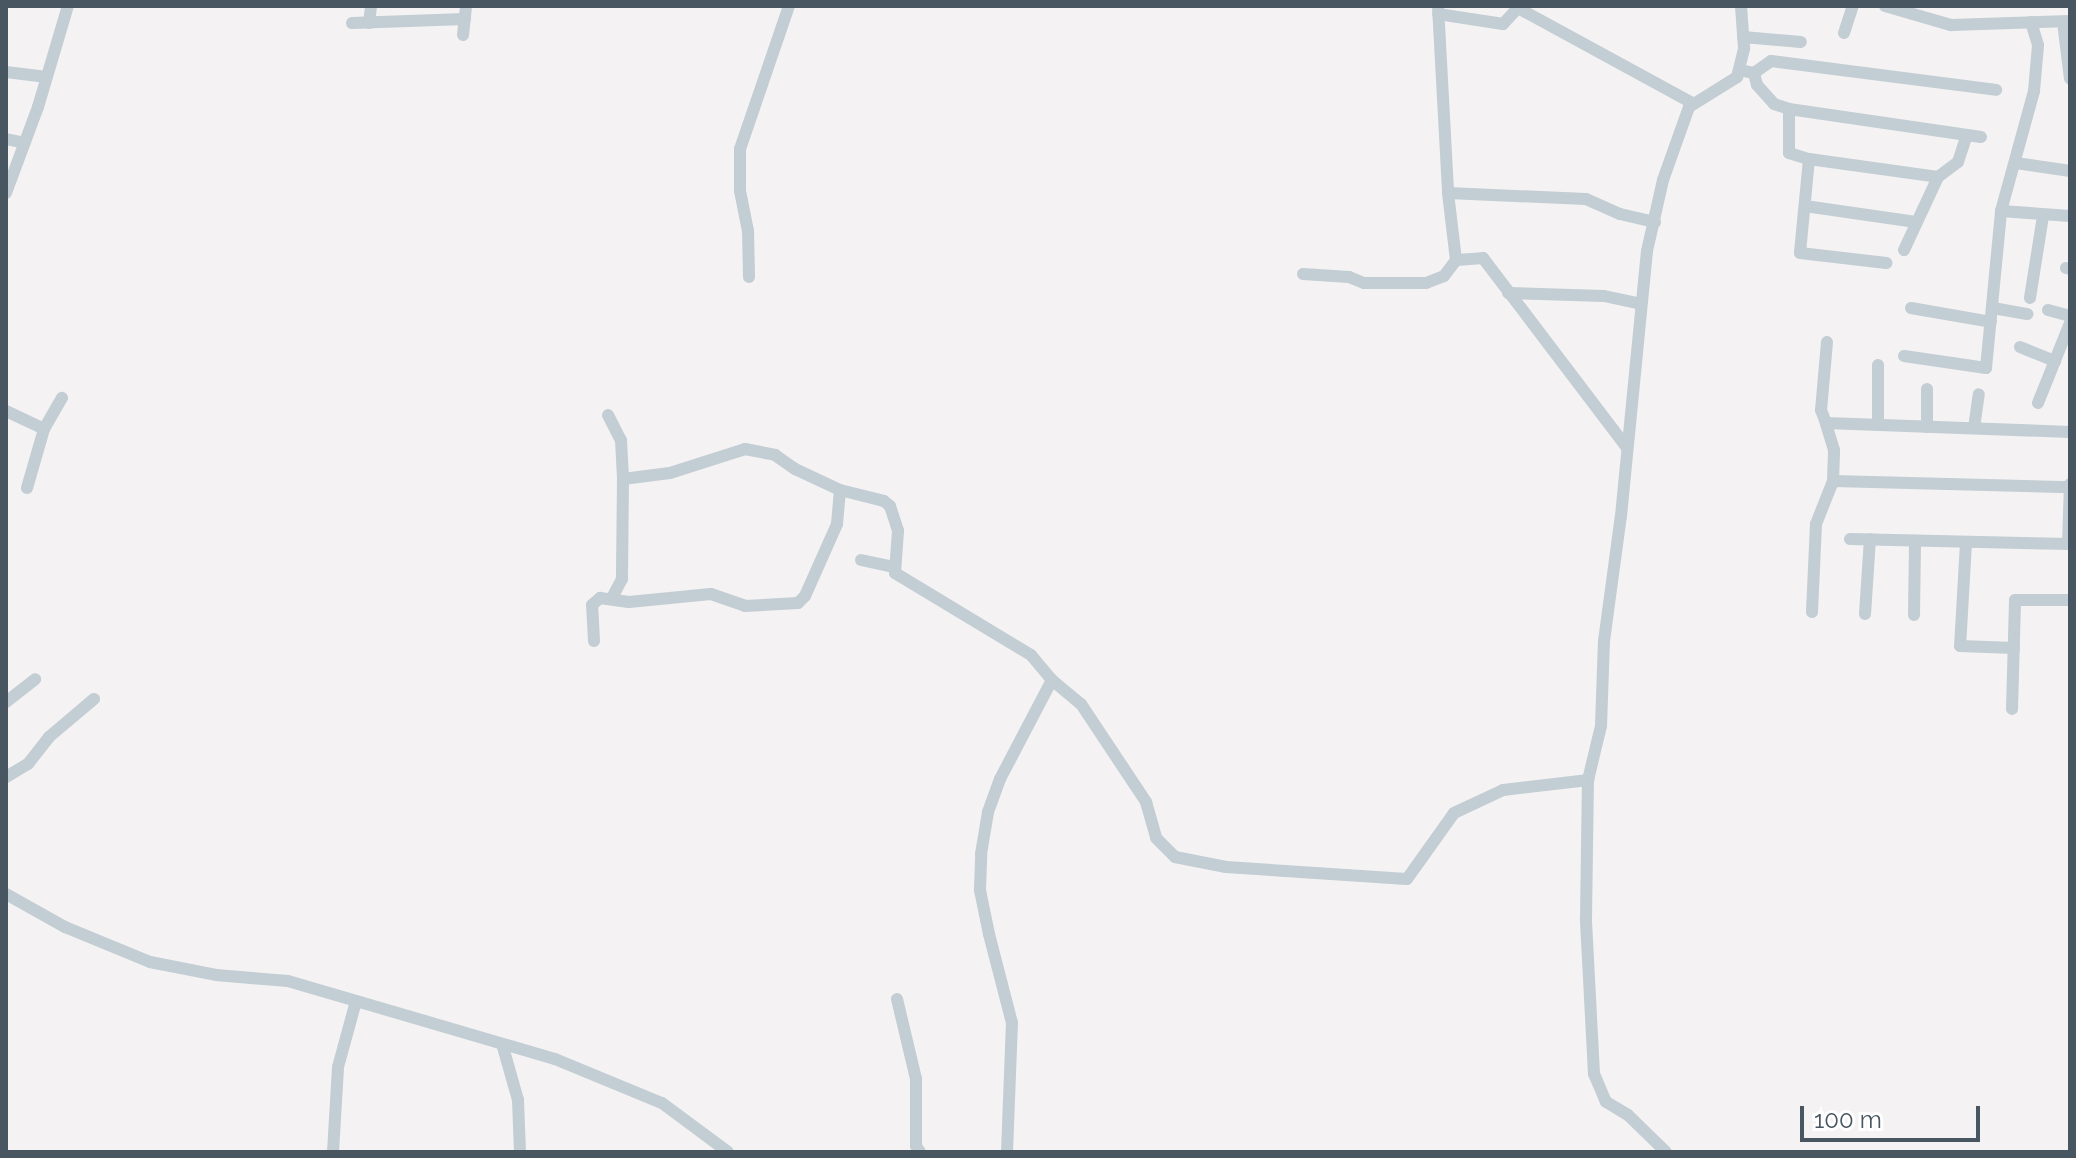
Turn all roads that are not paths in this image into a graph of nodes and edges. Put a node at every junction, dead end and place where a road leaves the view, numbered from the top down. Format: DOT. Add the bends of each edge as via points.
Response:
graph roads {
  1 [pos="68,6"];
  2 [pos="371,6"];
  3 [pos="419,6"];
  4 [pos="789,6"];
  5 [pos="1741,6"];
  6 [pos="1853,6"];
  7 [pos="1885,6"];
  8 [pos="1438,10"];
  9 [pos="466,12"];
  10 [pos="417,21"];
  11 [pos="2031,22"];
  12 [pos="2067,22"];
  13 [pos="352,23"];
  14 [pos="369,23"];
  15 [pos="1844,33"];
  16 [pos="463,35"];
  17 [pos="1743,37"];
  18 [pos="1801,42"];
  19 [pos="1739,70"];
  20 [pos="6,72"];
  21 [pos="1754,73"];
  22 [pos="47,77"];
  23 [pos="2070,79"];
  24 [pos="1996,90"];
  25 [pos="1692,103"];
  26 [pos="1789,109"];
  27 [pos="6,139"];
  28 [pos="25,143"];
  29 [pos="1809,159"];
  30 [pos="2016,163"];
  31 [pos="2070,171"];
  32 [pos="1938,177"];
  33 [pos="6,192"];
  34 [pos="1448,193"];
  35 [pos="1805,206"];
  36 [pos="2001,211"];
  37 [pos="2043,216"];
  38 [pos="2070,216"];
  39 [pos="1655,222"];
  40 [pos="1916,222"];
  41 [pos="1904,250"];
  42 [pos="1456,260"];
  43 [pos="1886,263"];
  44 [pos="1303,274"];
  45 [pos="749,277"];
  46 [pos="1508,293"];
  47 [pos="2030,298"];
  48 [pos="1641,304"];
  49 [pos="1911,308"];
  50 [pos="1993,308"];
  51 [pos="2048,310"];
  52 [pos="2027,314"];
  53 [pos="2070,316"];
  54 [pos="1991,322"];
  55 [pos="2070,323"];
  56 [pos="1827,342"];
  57 [pos="2020,347"];
  58 [pos="1904,356"];
  59 [pos="2055,361"];
  60 [pos="1878,365"];
  61 [pos="1927,389"];
  62 [pos="1979,394"];
  63 [pos="62,398"];
  64 [pos="2038,403"];
  65 [pos="6,411"];
  66 [pos="608,415"];
  67 [pos="1826,423"];
  68 [pos="1878,425"];
  69 [pos="1927,427"];
  70 [pos="1974,428"];
  71 [pos="44,429"];
  72 [pos="2070,432"];
  73 [pos="1627,448"];
  74 [pos="623,479"];
  75 [pos="1833,481"];
  76 [pos="2070,486"];
  77 [pos="27,488"];
  78 [pos="840,490"];
  79 [pos="1850,539"];
  80 [pos="1870,539"];
  81 [pos="1915,541"];
  82 [pos="1966,543"];
  83 [pos="2069,544"];
  84 [pos="861,560"];
  85 [pos="893,567"];
  86 [pos="612,598"];
  87 [pos="2070,600"];
  88 [pos="1812,612"];
  89 [pos="1865,614"];
  90 [pos="1914,615"];
  91 [pos="594,641"];
  92 [pos="2014,648"];
  93 [pos="35,679"];
  94 [pos="1052,680"];
  95 [pos="94,699"];
  96 [pos="6,702"];
  97 [pos="2012,709"];
  98 [pos="6,777"];
  99 [pos="1588,780"];
  100 [pos="6,894"];
  101 [pos="897,999"];
  102 [pos="356,1001"];
  103 [pos="503,1047"];
  104 [pos="333,1152"];
  105 [pos="520,1152"];
  106 [pos="728,1152"];
  107 [pos="920,1152"];
  108 [pos="1007,1152"];
  109 [pos="1666,1152"];
  1 -- 22 [label="street"];
  2 -- 14 [label="street"];
  3 -- 10 [label="street"];
  4 -- 45 [label="street" via="740,149"];
  5 -- 17 [label="street"];
  6 -- 15 [label="street"];
  7 -- 11 [label="street" via="1951,25"];
  8 -- 25 [label="street" via="1503,24 1518,8"];
  8 -- 34 [label="street"];
  9 -- 10 [label="street"];
  9 -- 16 [label="street"];
  10 -- 14 [label="street"];
  11 -- 12 [label="street"];
  11 -- 30 [label="street" via="2038,45 2034,91"];
  12 -- 23 [label="street"];
  13 -- 14 [label="street"];
  17 -- 18 [label="street"];
  17 -- 19 [label="street"];
  19 -- 21 [label="street"];
  19 -- 25 [label="street" via="1730,84"];
  20 -- 22 [label="street"];
  21 -- 24 [label="street" via="1771,61"];
  21 -- 26 [label="street" via="1774,104"];
  22 -- 28 [label="street"];
  25 -- 39 [label="street" via="1663,180"];
  26 -- 29 [label="street" via="1789,153"];
  26 -- 32 [label="street" via="1974,136 1958,162"];
  27 -- 28 [label="street"];
  28 -- 33 [label="street"];
  29 -- 32 [label="street"];
  29 -- 35 [label="street"];
  30 -- 31 [label="street"];
  30 -- 36 [label="street"];
  32 -- 40 [label="street"];
  34 -- 39 [label="street" via="1586,199"];
  34 -- 42 [label="street"];
  35 -- 40 [label="street"];
  35 -- 43 [label="street" via="1800,253"];
  36 -- 37 [label="street"];
  36 -- 50 [label="street"];
  37 -- 38 [label="street"];
  37 -- 47 [label="street"];
  39 -- 48 [label="street"];
  40 -- 41 [label="street"];
  42 -- 44 [label="street" via="1444,276 1426,283 1364,283"];
  42 -- 46 [label="street" via="1482,258"];
  46 -- 48 [label="street" via="1604,296"];
  46 -- 73 [label="street"];
  48 -- 73 [label="street"];
  49 -- 54 [label="street"];
  50 -- 52 [label="street"];
  50 -- 54 [label="street"];
  51 -- 53 [label="street"];
  54 -- 58 [label="street" via="1986,368"];
  55 -- 59 [label="street"];
  56 -- 67 [label="street" via="1821,410"];
  57 -- 59 [label="street"];
  59 -- 64 [label="street"];
  60 -- 68 [label="street"];
  61 -- 69 [label="street"];
  62 -- 70 [label="street"];
  63 -- 71 [label="street"];
  65 -- 71 [label="street"];
  66 -- 74 [label="street" via="621,440"];
  67 -- 68 [label="street"];
  67 -- 75 [label="street" via="1834,450"];
  68 -- 69 [label="street"];
  69 -- 70 [label="street"];
  70 -- 72 [label="street"];
  71 -- 77 [label="street"];
  73 -- 99 [label="street" via="1604,641 1601,726"];
  74 -- 78 [label="street" via="665,474 745,449 775,455"];
  74 -- 86 [label="street" via="622,579"];
  75 -- 76 [label="street"];
  75 -- 88 [label="street" via="1816,524"];
  76 -- 83 [label="street"];
  78 -- 85 [label="street" via="880,498 890,506 898,531"];
  78 -- 86 [label="street" via="837,524 798,603 745,606 711,594 629,602"];
  79 -- 80 [label="street"];
  80 -- 81 [label="street"];
  80 -- 89 [label="street"];
  81 -- 82 [label="street"];
  81 -- 90 [label="street"];
  82 -- 83 [label="street"];
  82 -- 92 [label="street" via="1960,646"];
  84 -- 85 [label="street"];
  85 -- 94 [label="street" via="896,575 1031,655"];
  86 -- 91 [label="street" via="592,605"];
  87 -- 92 [label="street" via="2015,600"];
  92 -- 97 [label="street"];
  93 -- 96 [label="street"];
  94 -- 99 [label="street" via="1081,704 1146,802 1162,847 1182,859 1226,867 1407,879 1454,813 1503,790"];
  94 -- 108 [label="street" via="1000,779 981,854 980,890 1012,1023"];
  95 -- 98 [label="street" via="49,737 28,764"];
  99 -- 109 [label="street" via="1586,919 1594,1074 1606,1102 1628,1115"];
  100 -- 102 [label="street" via="65,927 150,962 288,981"];
  101 -- 107 [label="street" via="916,1079"];
  102 -- 103 [label="street"];
  102 -- 104 [label="street" via="338,1067"];
  103 -- 105 [label="street" via="518,1100"];
  103 -- 106 [label="street" via="555,1059 662,1103"];
}
